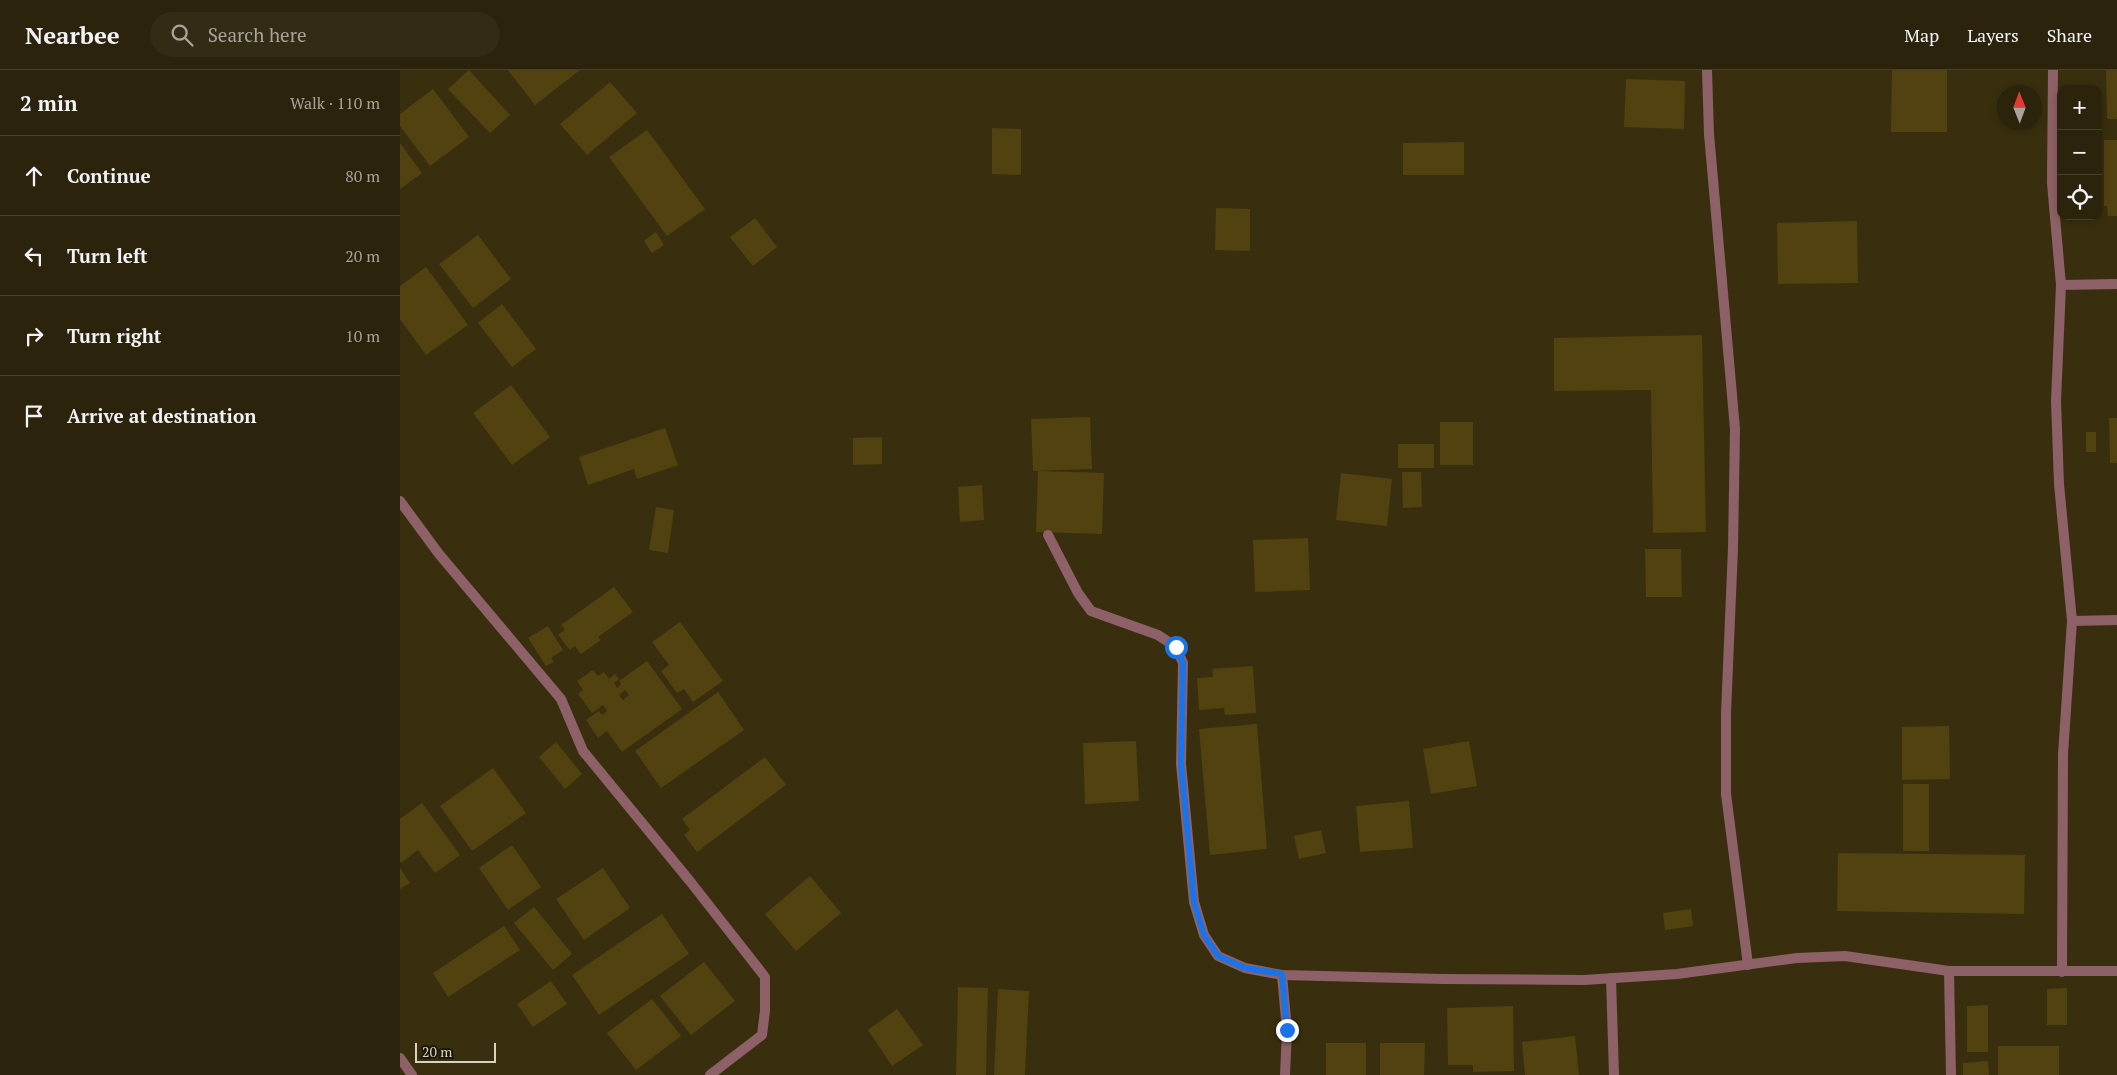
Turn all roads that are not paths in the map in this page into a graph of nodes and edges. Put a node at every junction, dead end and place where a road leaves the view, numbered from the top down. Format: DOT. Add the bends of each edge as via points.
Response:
graph roads {
  1 [pos="1707,70"];
  2 [pos="2053,70"];
  3 [pos="2117,284"];
  4 [pos="2061,285"];
  5 [pos="400,501"];
  6 [pos="1048,535"];
  7 [pos="2117,620"];
  8 [pos="2072,621"];
  9 [pos="1748,965"];
  10 [pos="1949,971"];
  11 [pos="2117,971"];
  12 [pos="2062,972"];
  13 [pos="1282,974"];
  14 [pos="1611,978"];
  15 [pos="400,1058"];
  16 [pos="412,1075"];
  17 [pos="710,1075"];
  18 [pos="1285,1075"];
  19 [pos="1614,1075"];
  20 [pos="1951,1075"];
  1 -- 9 [label="street" via="1709,134 1734,429 1734,548 1726,713 1726,794"];
  2 -- 4 [label="street" via="2052,183"];
  3 -- 4 [label="street"];
  4 -- 8 [label="street" via="2056,402 2059,484"];
  5 -- 17 [label="street" via="439,554 560,699 582,751 765,977 762,1035"];
  6 -- 13 [label="street" via="1078,593 1091,610 1158,635 1176,647 1183,663 1181,764 1193,892 1204,935 1218,956 1245,968"];
  7 -- 8 [label="street"];
  8 -- 12 [label="street" via="2063,754"];
  9 -- 10 [label="street" via="1845,956"];
  9 -- 14 [label="street"];
  10 -- 12 [label="street"];
  10 -- 20 [label="street"];
  11 -- 12 [label="street"];
  13 -- 14 [label="street" via="1443,979"];
  13 -- 18 [label="street" via="1287,1030"];
  14 -- 19 [label="street"];
  15 -- 16 [label="street"];
}
